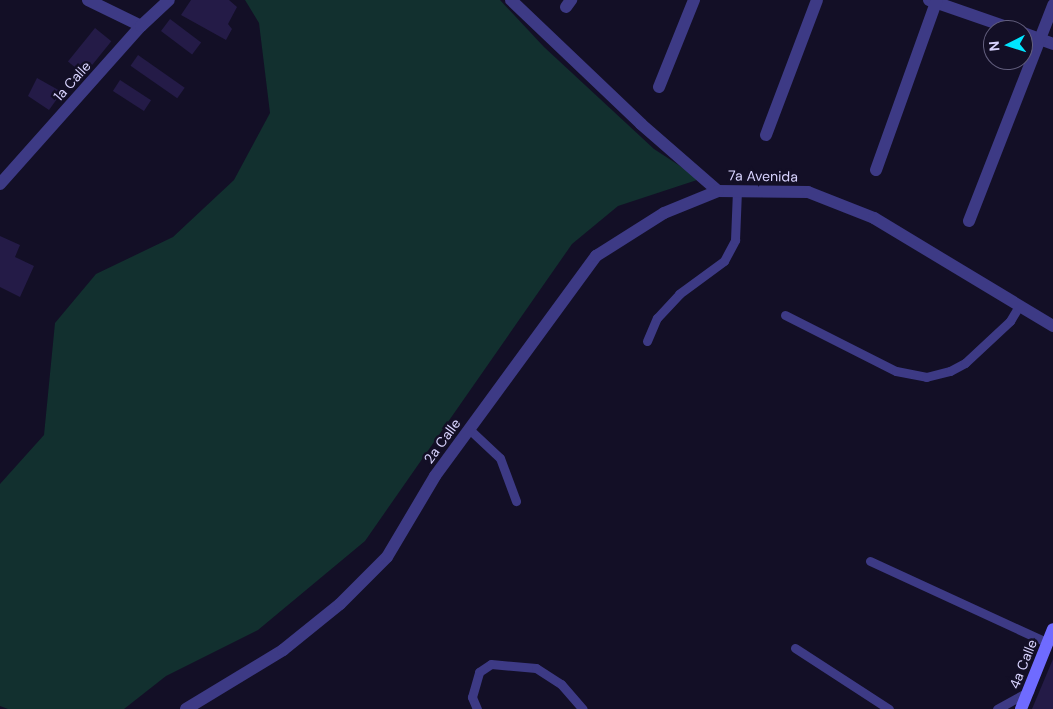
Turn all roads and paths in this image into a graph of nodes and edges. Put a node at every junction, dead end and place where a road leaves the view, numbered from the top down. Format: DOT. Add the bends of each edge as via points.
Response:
graph roads {
  1 [pos="88,0"];
  2 [pos="170,0"];
  3 [pos="511,0"];
  4 [pos="694,0"];
  5 [pos="817,0"];
  6 [pos="934,1"];
  7 [pos="1053,5"];
  8 [pos="987,20"];
  9 [pos="141,26"];
  10 [pos="1033,36"];
  11 [pos="1040,38"];
  12 [pos="1053,44"];
  13 [pos="659,87"];
  14 [pos="766,135"];
  15 [pos="876,170"];
  16 [pos="0,184"];
  17 [pos="718,191"];
  18 [pos="737,191"];
  19 [pos="969,221"];
  20 [pos="1019,306"];
  21 [pos="785,316"];
  22 [pos="1053,326"];
  23 [pos="647,341"];
  24 [pos="469,430"];
  25 [pos="516,501"];
  26 [pos="870,562"];
  27 [pos="1053,629"];
  28 [pos="1048,643"];
  29 [pos="795,648"];
  30 [pos="1029,691"];
  31 [pos="186,709"];
  32 [pos="477,709"];
  33 [pos="583,709"];
  34 [pos="889,709"];
  35 [pos="998,709"];
  36 [pos="1021,709"];
  1 -- 9 [label="street"];
  2 -- 9 [label="street, 1a Calle"];
  3 -- 17 [label="street, 7a Avenida" via="640,124"];
  4 -- 13 [label="street"];
  5 -- 14 [label="street"];
  6 -- 8 [label="street"];
  6 -- 15 [label="street"];
  7 -- 11 [label="street"];
  9 -- 16 [label="street, 1a Calle"];
  10 -- 11 [label="street"];
  11 -- 12 [label="street"];
  11 -- 19 [label="street"];
  17 -- 18 [label="street, 7a Avenida"];
  17 -- 24 [label="street, 2a Calle" via="664,213 596,256"];
  18 -- 20 [label="street, 7a Avenida" via="808,192 874,218"];
  18 -- 23 [label="lane" via="735,240 724,261 679,294 658,318"];
  20 -- 21 [label="lane" via="1010,321 964,363 950,371 926,377 896,371"];
  20 -- 22 [label="street, 7a Avenida"];
  24 -- 25 [label="lane" via="500,458"];
  24 -- 31 [label="street, 2a Calle" via="435,476 387,557 340,604 282,650"];
  26 -- 28 [label="lane"];
  27 -- 28 [label="main road, 4a Calle"];
  28 -- 30 [label="main road, 4a Calle"];
  29 -- 34 [label="lane"];
  30 -- 35 [label="lane"];
  30 -- 36 [label="main road, 4a Calle"];
  32 -- 33 [label="lane" via="472,696 479,672 490,664 536,668 561,684"];
}
